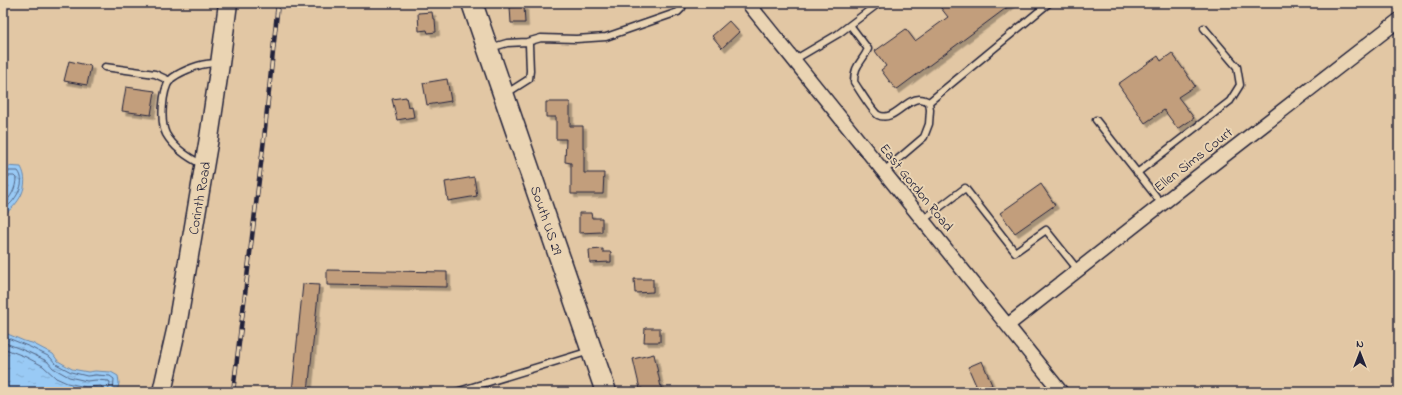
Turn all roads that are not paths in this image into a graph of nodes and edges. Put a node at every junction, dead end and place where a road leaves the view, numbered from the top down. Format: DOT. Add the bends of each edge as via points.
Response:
graph roads {
  1 [pos="228,3"];
  2 [pos="472,3"];
  3 [pos="679,3"];
  4 [pos="748,3"];
  5 [pos="880,3"];
  6 [pos="1049,3"];
  7 [pos="1399,20"];
  8 [pos="850,25"];
  9 [pos="1204,28"];
  10 [pos="527,42"];
  11 [pos="488,48"];
  12 [pos="794,60"];
  13 [pos="220,64"];
  14 [pos="105,67"];
  15 [pos="170,80"];
  16 [pos="504,95"];
  17 [pos="929,102"];
  18 [pos="1096,120"];
  19 [pos="204,166"];
  20 [pos="884,172"];
  21 [pos="1137,173"];
  22 [pos="1162,204"];
  23 [pos="923,220"];
  24 [pos="1078,270"];
  25 [pos="1008,325"];
  26 [pos="592,351"];
  27 [pos="162,392"];
  28 [pos="456,392"];
  29 [pos="606,392"];
  30 [pos="1061,392"];
  1 -- 13 [label="street, Corinth Road"];
  2 -- 11 [label="main road, South US 29"];
  3 -- 10 [label="lane" via="682,8 678,12 606,37 541,38"];
  4 -- 12 [label="street, East Gordon Road"];
  5 -- 8 [label="lane"];
  6 -- 17 [label="lane"];
  7 -- 22 [label="street, Ellen Sims Court"];
  8 -- 12 [label="lane"];
  8 -- 17 [label="lane" via="868,49 856,67 854,82 877,114 884,117 890,115 920,99"];
  9 -- 21 [label="lane" via="1237,67 1240,85 1230,101"];
  10 -- 11 [label="lane" via="507,43"];
  10 -- 16 [label="lane" via="529,79"];
  11 -- 16 [label="main road, South US 29"];
  12 -- 20 [label="street, East Gordon Road"];
  13 -- 15 [label="lane" via="207,63"];
  13 -- 19 [label="street, Corinth Road"];
  14 -- 15 [label="lane" via="156,74"];
  15 -- 19 [label="lane" via="162,111 166,134 190,159"];
  16 -- 26 [label="main road, South US 29"];
  17 -- 20 [label="lane" via="929,124 924,137"];
  18 -- 21 [label="lane"];
  19 -- 27 [label="street, Corinth Road" via="178,326"];
  20 -- 23 [label="street, East Gordon Road"];
  21 -- 22 [label="lane"];
  22 -- 24 [label="street, Ellen Sims Court"];
  23 -- 24 [label="lane" via="965,188 1015,252 1046,230"];
  23 -- 25 [label="street, East Gordon Road"];
  24 -- 25 [label="street, Ellen Sims Court"];
  25 -- 30 [label="street, East Gordon Road"];
  26 -- 28 [label="lane"];
  26 -- 29 [label="main road, South US 29"];
}
